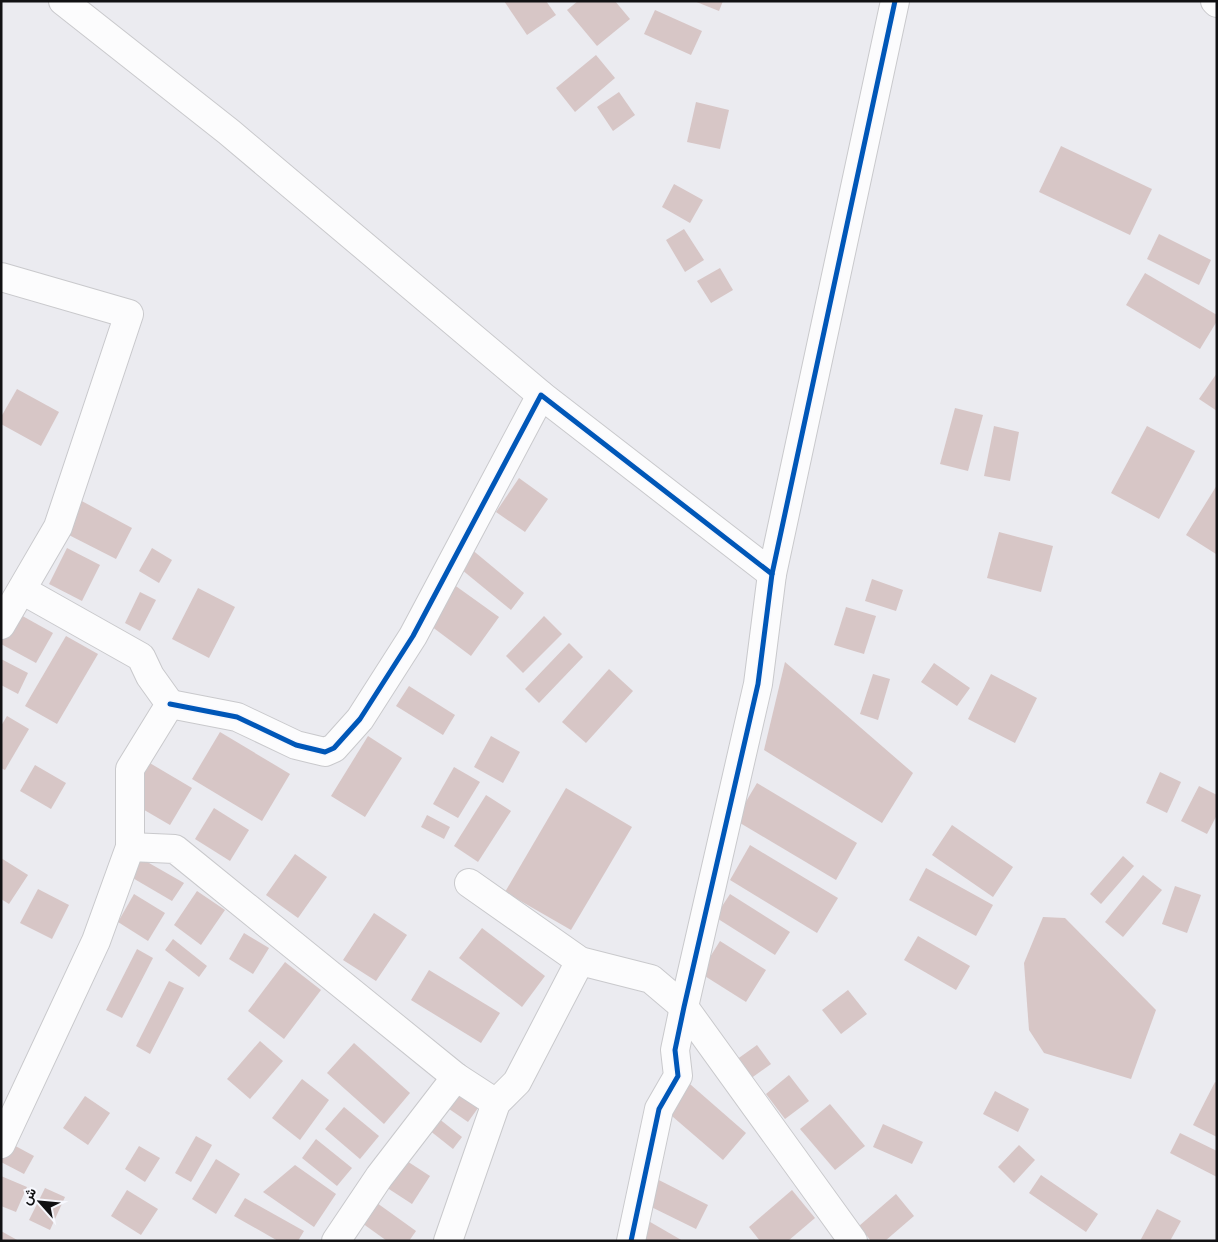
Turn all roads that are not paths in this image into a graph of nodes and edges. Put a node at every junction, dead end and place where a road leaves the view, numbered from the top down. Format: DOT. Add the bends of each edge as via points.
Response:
graph roads {
  1 [pos="63,1"];
  2 [pos="895,1"];
  3 [pos="1,277"];
  4 [pos="541,394"];
  5 [pos="772,574"];
  6 [pos="22,590"];
  7 [pos="1,625"];
  8 [pos="170,704"];
  9 [pos="130,847"];
  10 [pos="469,884"];
  11 [pos="580,961"];
  12 [pos="684,1007"];
  13 [pos="456,1077"];
  14 [pos="496,1103"];
  15 [pos="1,1144"];
  16 [pos="336,1241"];
  17 [pos="448,1241"];
  18 [pos="631,1241"];
  19 [pos="853,1241"];
  1 -- 4 [label="street" via="228,132"];
  2 -- 5 [label="street"];
  3 -- 6 [label="street" via="129,314 58,527"];
  4 -- 5 [label="street"];
  4 -- 8 [label="street" via="413,636 360,719 334,748 325,752 296,745 237,717"];
  5 -- 12 [label="street" via="758,684"];
  6 -- 7 [label="street"];
  6 -- 8 [label="street" via="141,657"];
  8 -- 9 [label="street" via="130,769"];
  9 -- 13 [label="street" via="175,849"];
  9 -- 15 [label="street" via="96,940"];
  10 -- 11 [label="street"];
  11 -- 12 [label="street" via="650,979"];
  11 -- 14 [label="street" via="517,1082"];
  12 -- 18 [label="street" via="675,1050 678,1076 659,1109"];
  12 -- 19 [label="street"];
  13 -- 14 [label="street"];
  13 -- 16 [label="street" via="379,1177"];
  14 -- 17 [label="street"];
}
